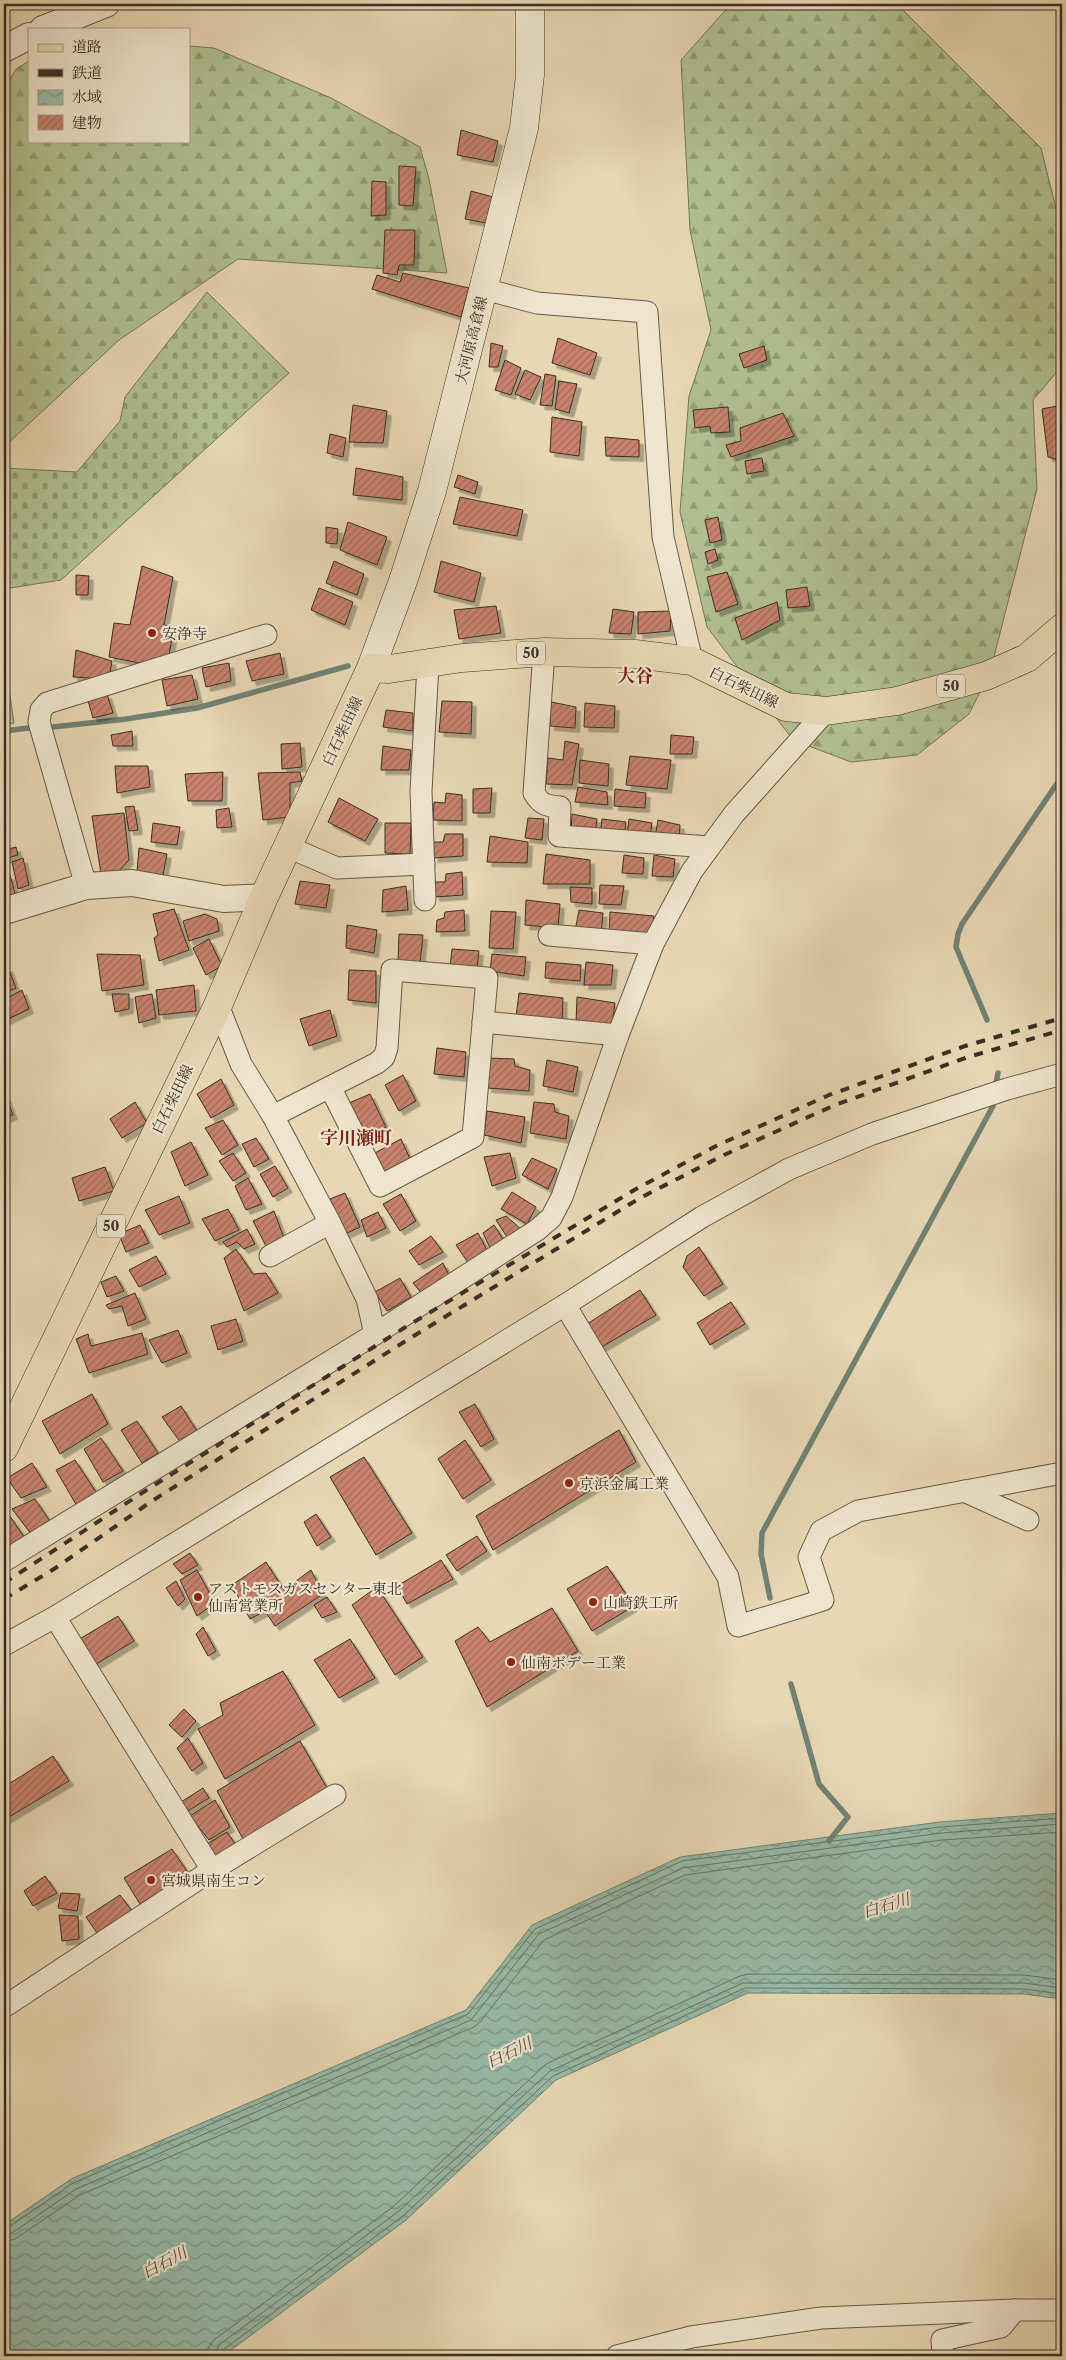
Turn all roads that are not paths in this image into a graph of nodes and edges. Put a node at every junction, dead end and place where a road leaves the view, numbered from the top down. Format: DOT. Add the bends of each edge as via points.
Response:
graph roads {
  1 [pos="106,4"];
  2 [pos="530,4"];
  3 [pos="46,28"];
  4 [pos="28,37"];
  5 [pos="4,49"];
  6 [pos="484,289"];
  7 [pos="1062,628"];
  8 [pos="266,635"];
  9 [pos="544,652"];
  10 [pos="692,661"];
  11 [pos="428,665"];
  12 [pos="371,668"];
  13 [pos="826,711"];
  14 [pos="288,847"];
  15 [pos="710,847"];
  16 [pos="424,864"];
  17 [pos="86,886"];
  18 [pos="264,897"];
  19 [pos="425,900"];
  20 [pos="4,911"];
  21 [pos="549,935"];
  22 [pos="653,944"];
  23 [pos="218,1005"];
  24 [pos="483,1022"];
  25 [pos="618,1035"];
  26 [pos="1062,1074"];
  27 [pos="330,1087"];
  28 [pos="273,1116"];
  29 [pos="330,1223"];
  30 [pos="270,1256"];
  31 [pos="565,1305"];
  32 [pos="374,1334"];
  33 [pos="4,1448"];
  34 [pos="1062,1474"];
  35 [pos="964,1491"];
  36 [pos="1028,1520"];
  37 [pos="4,1561"];
  38 [pos="55,1617"];
  39 [pos="4,1646"];
  40 [pos="335,1795"];
  41 [pos="212,1870"];
  42 [pos="4,2007"];
  43 [pos="1015,2310"];
  44 [pos="1062,2310"];
  45 [pos="617,2356"];
  46 [pos="943,2356"];
  1 -- 3 [label="street"];
  2 -- 6 [label="main road, 大河原高倉線" via="530,75 524,128"];
  4 -- 5 [label="street"];
  6 -- 10 [label="street" via="537,303 646,312 663,537"];
  6 -- 12 [label="main road, 大河原高倉線" via="432,492"];
  7 -- 13 [label="main road, 白石柴田線 / 50" via="1027,658 986,676 897,701"];
  8 -- 17 [label="street" via="47,703 41,710 39,722"];
  9 -- 10 [label="main road, 白石柴田線 / 50" via="634,654"];
  9 -- 11 [label="main road, 白石柴田線 / 50" via="462,658"];
  9 -- 15 [label="street" via="534,793 546,806 560,807 560,836"];
  10 -- 13 [label="main road, 白石柴田線 / 50" via="786,707"];
  11 -- 12 [label="main road, 白石柴田線 / 50" via="389,670"];
  11 -- 16 [label="street" via="421,791"];
  12 -- 14 [label="main road, 白石柴田線 / 50"];
  13 -- 15 [label="street" via="734,814"];
  14 -- 16 [label="street" via="337,868"];
  14 -- 18 [label="main road, 白石柴田線 / 50"];
  15 -- 22 [label="street" via="692,871"];
  16 -- 19 [label="street"];
  17 -- 18 [label="street" via="132,883 224,899"];
  17 -- 20 [label="street"];
  18 -- 23 [label="main road, 白石柴田線 / 50"];
  21 -- 22 [label="street"];
  22 -- 25 [label="street"];
  23 -- 28 [label="street" via="241,1064"];
  23 -- 33 [label="main road, 白石柴田線 / 50"];
  24 -- 25 [label="street"];
  24 -- 27 [label="street" via="487,978 392,970 384,1057"];
  24 -- 27 [label="street" via="473,1136 380,1186"];
  25 -- 32 [label="street" via="562,1197 551,1218"];
  26 -- 31 [label="street" via="872,1134 789,1169 702,1217"];
  27 -- 28 [label="street"];
  28 -- 29 [label="street"];
  29 -- 30 [label="street"];
  29 -- 32 [label="street" via="367,1298"];
  31 -- 35 [label="street" via="728,1577 738,1626 823,1600 809,1557 821,1532 858,1511"];
  31 -- 38 [label="street"];
  32 -- 37 [label="street"];
  34 -- 35 [label="street"];
  35 -- 36 [label="street"];
  38 -- 39 [label="street"];
  38 -- 41 [label="street"];
  40 -- 41 [label="street"];
  41 -- 42 [label="street"];
  43 -- 44 [label="street"];
  43 -- 45 [label="street" via="821,2318 691,2337"];
  43 -- 46 [label="street" via="1001,2327 942,2340"];
}
